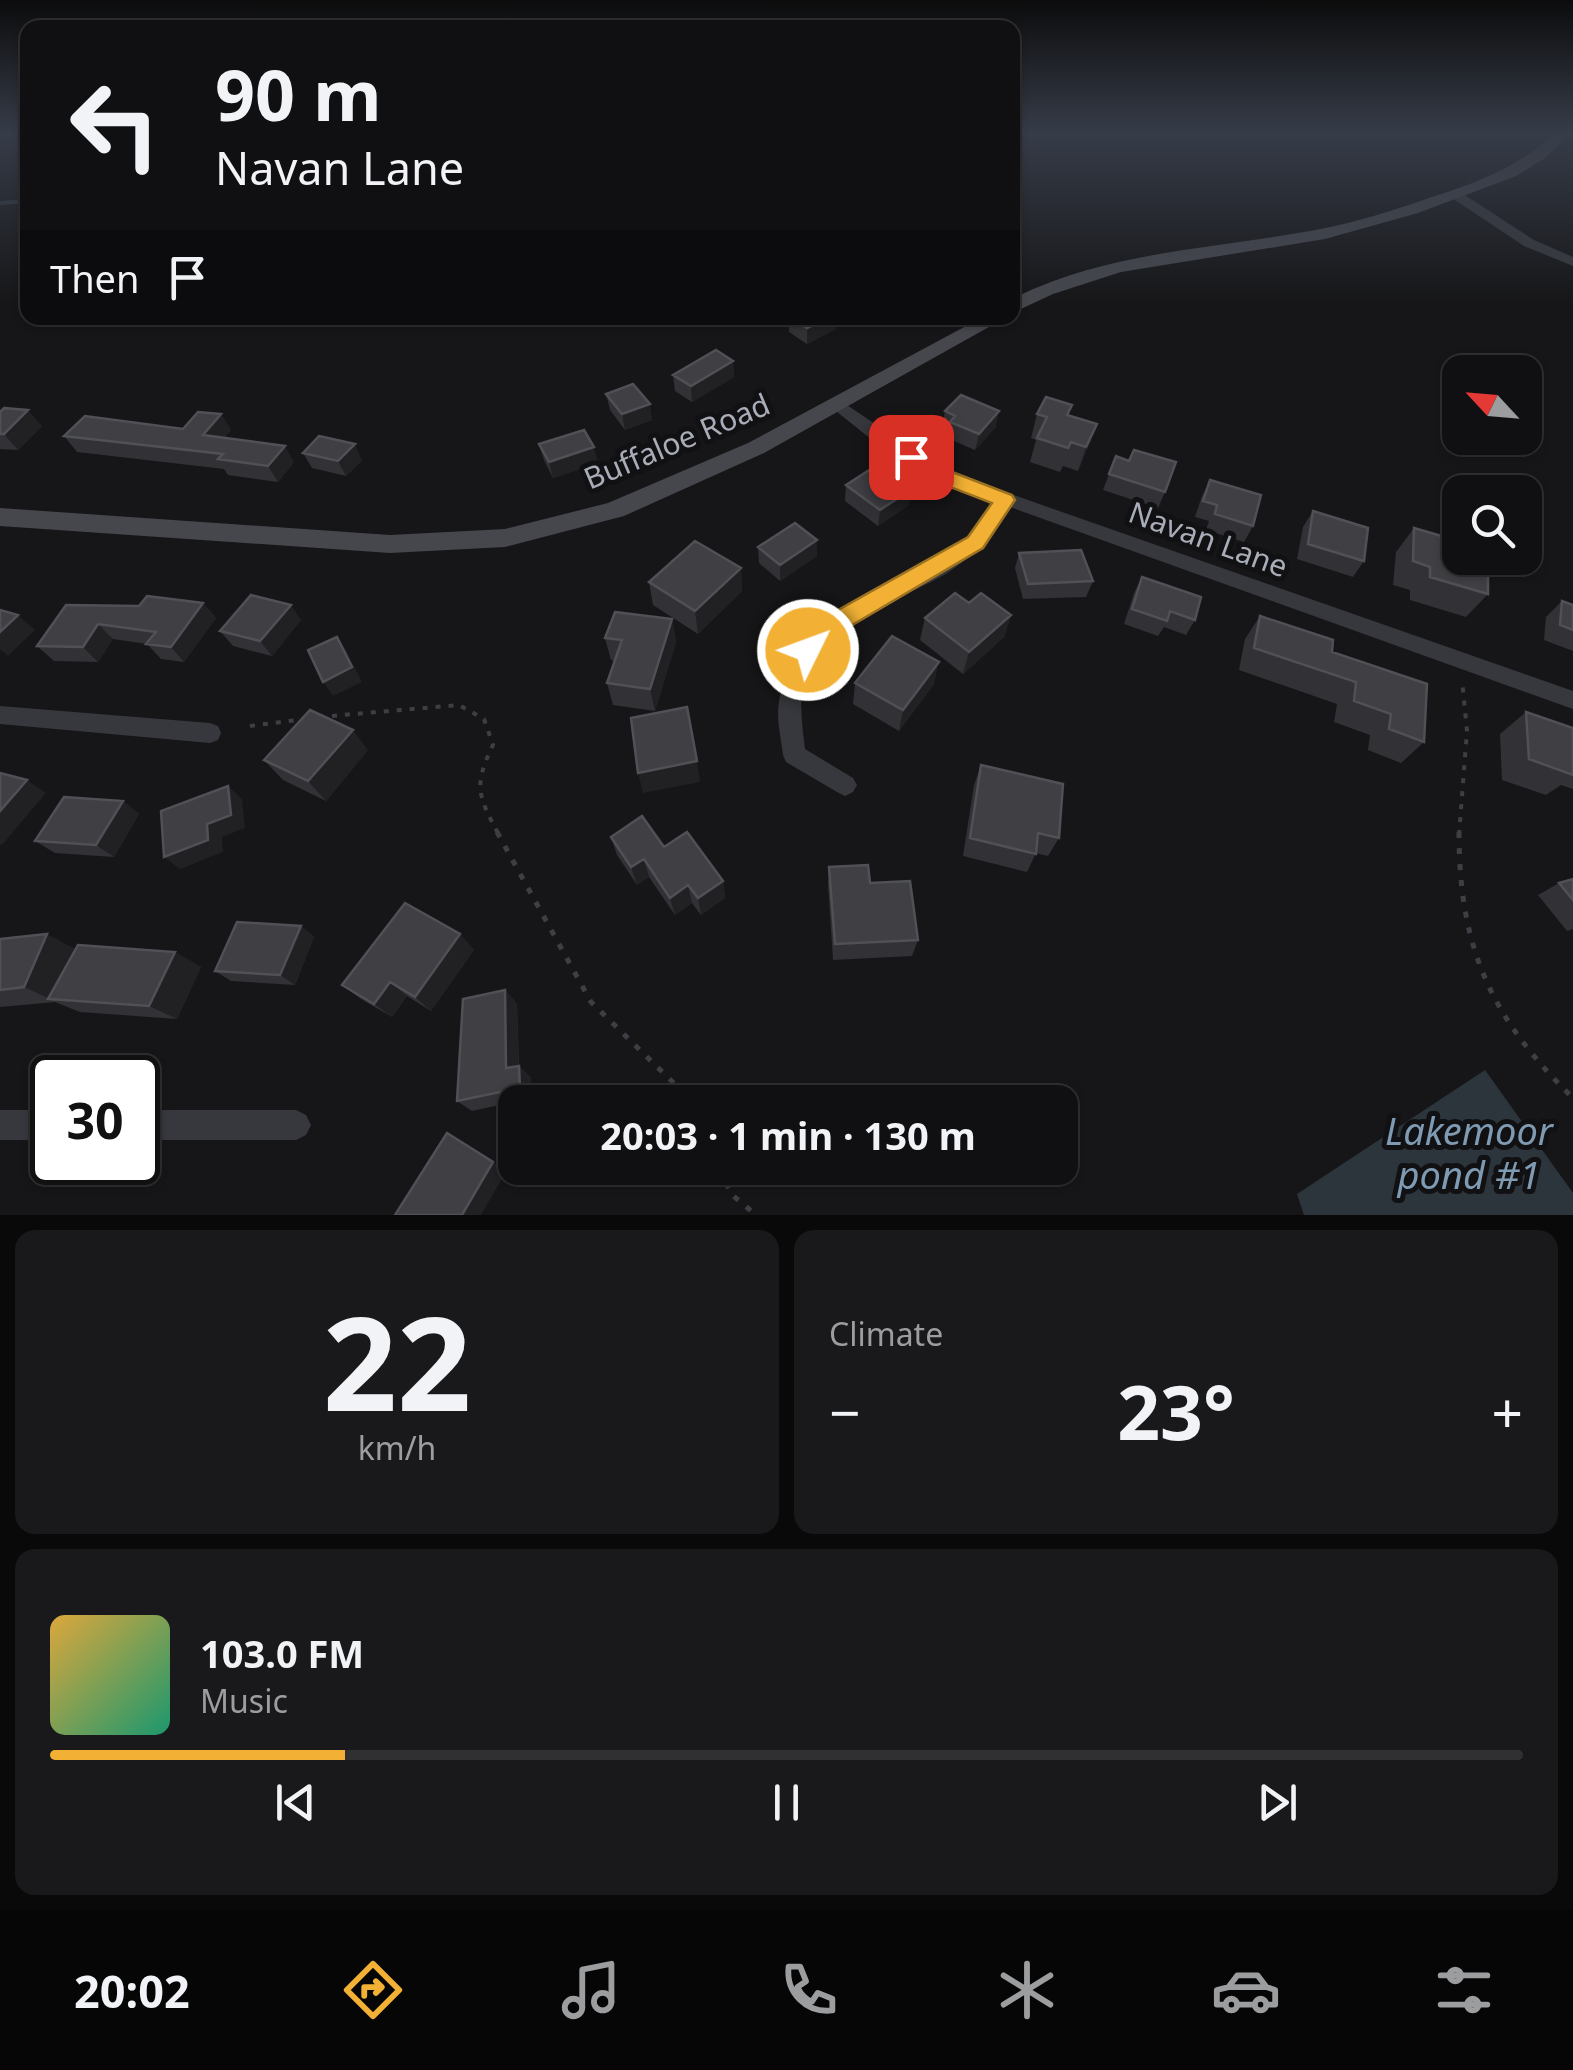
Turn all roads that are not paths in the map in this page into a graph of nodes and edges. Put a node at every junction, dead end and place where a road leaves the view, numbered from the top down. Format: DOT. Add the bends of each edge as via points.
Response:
graph roads {
  1 [pos="1471,189"];
  2 [pos="1456,195"];
  3 [pos="1573,262"];
  4 [pos="1020,304"];
  5 [pos="982,325"];
  6 [pos="838,404"];
  7 [pos="1005,500"];
  8 [pos="0,518"];
  9 [pos="1573,700"];
  10 [pos="0,716"];
  11 [pos="210,733"];
  12 [pos="845,784"];
  13 [pos="0,1125"];
  14 [pos="30,1125"];
  15 [pos="160,1125"];
  16 [pos="296,1125"];
  1 -- 2 [label="street"];
  2 -- 3 [label="street"];
  2 -- 4 [label="street" via="1312,236 1098,272"];
  5 -- 6 [label="street, Buffaloe Road"];
  6 -- 7 [label="street, Navan Lane" via="940,475"];
  6 -- 8 [label="street, Buffaloe Road" via="615,510 504,538 390,544"];
  7 -- 9 [label="street, Navan Lane"];
  7 -- 12 [label="street" via="976,542 824,630 792,670 786,720 794,755"];
  10 -- 11 [label="street"];
  13 -- 14 [label="street"];
  15 -- 16 [label="street"];
}
